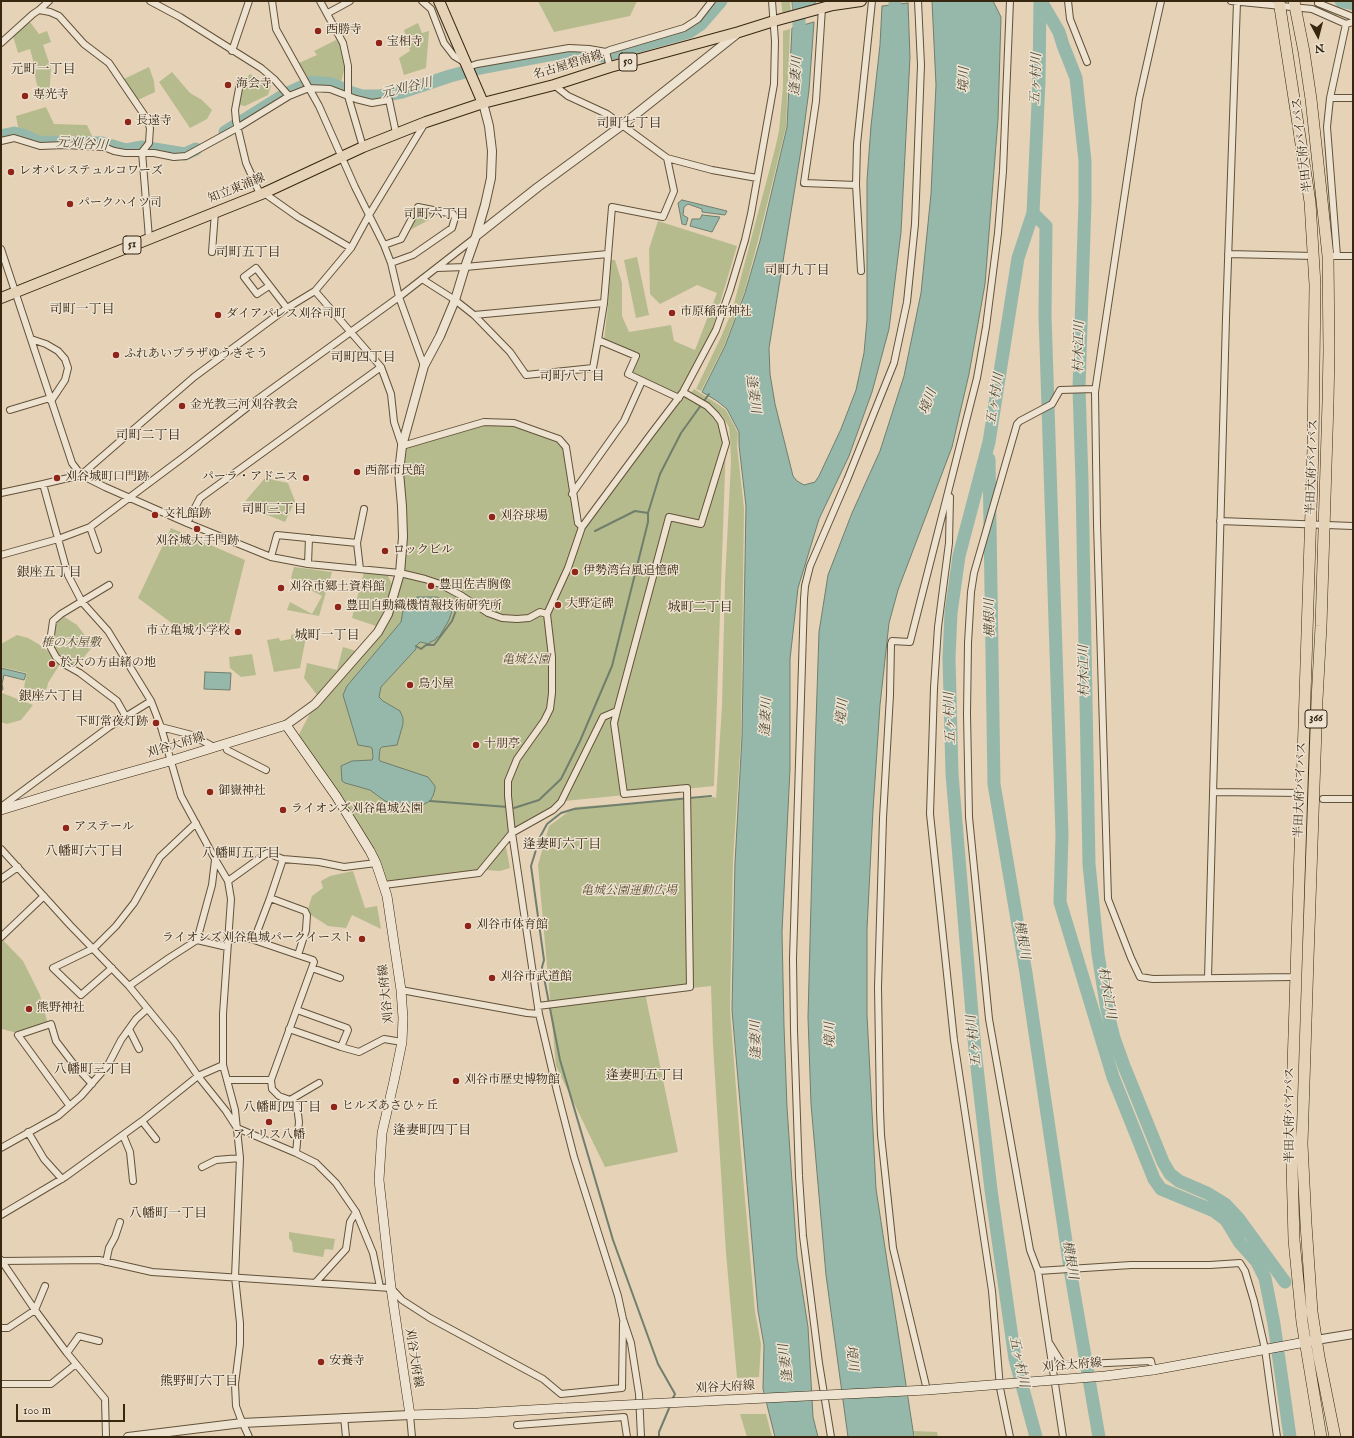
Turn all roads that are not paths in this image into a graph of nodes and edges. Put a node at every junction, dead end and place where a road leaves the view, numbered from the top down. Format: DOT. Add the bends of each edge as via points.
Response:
graph roads {
  1 [pos="49,1"];
  2 [pos="150,1"];
  3 [pos="249,1"];
  4 [pos="272,1"];
  5 [pos="320,1"];
  6 [pos="350,1"];
  7 [pos="422,1"];
  8 [pos="439,1"];
  9 [pos="712,1"];
  10 [pos="772,1"];
  11 [pos="861,1"];
  12 [pos="872,1"];
  13 [pos="918,1"];
  14 [pos="1010,1"];
  15 [pos="1068,1"];
  16 [pos="1161,1"];
  17 [pos="1234,1"];
  18 [pos="833,3"];
  19 [pos="1280,3"];
  20 [pos="1318,3"];
  21 [pos="1294,4"];
  22 [pos="822,8"];
  23 [pos="39,10"];
  24 [pos="328,13"];
  25 [pos="774,17"];
  26 [pos="1353,17"];
  27 [pos="1353,22"];
  28 [pos="1346,24"];
  29 [pos="739,32"];
  30 [pos="1,43"];
  31 [pos="232,51"];
  32 [pos="607,52"];
  33 [pos="1087,62"];
  34 [pos="468,66"];
  35 [pos="610,67"];
  36 [pos="240,83"];
  37 [pos="554,85"];
  38 [pos="308,88"];
  39 [pos="288,95"];
  40 [pos="348,96"];
  41 [pos="1330,98"];
  42 [pos="1353,98"];
  43 [pos="481,99"];
  44 [pos="426,122"];
  45 [pos="237,126"];
  46 [pos="621,126"];
  47 [pos="396,133"];
  48 [pos="1,140"];
  49 [pos="363,147"];
  50 [pos="142,152"];
  51 [pos="341,157"];
  52 [pos="667,158"];
  53 [pos="757,178"];
  54 [pos="856,185"];
  55 [pos="262,194"];
  56 [pos="215,212"];
  57 [pos="369,215"];
  58 [pos="476,236"];
  59 [pos="149,238"];
  60 [pos="384,245"];
  61 [pos="351,248"];
  62 [pos="1,249"];
  63 [pos="212,252"];
  64 [pos="608,254"];
  65 [pos="1228,254"];
  66 [pos="1314,256"];
  67 [pos="1332,256"];
  68 [pos="1353,256"];
  69 [pos="391,263"];
  70 [pos="465,267"];
  71 [pos="436,268"];
  72 [pos="861,271"];
  73 [pos="422,279"];
  74 [pos="269,286"];
  75 [pos="315,291"];
  76 [pos="15,292"];
  77 [pos="399,297"];
  78 [pos="1,298"];
  79 [pos="455,300"];
  80 [pos="604,303"];
  81 [pos="287,308"];
  82 [pos="474,315"];
  83 [pos="350,331"];
  84 [pos="31,339"];
  85 [pos="598,340"];
  86 [pos="424,366"];
  87 [pos="381,367"];
  88 [pos="642,381"];
  89 [pos="683,392"];
  90 [pos="1094,392"];
  91 [pos="679,398"];
  92 [pos="51,400"];
  93 [pos="10,410"];
  94 [pos="402,446"];
  95 [pos="82,475"];
  96 [pos="43,484"];
  97 [pos="950,487"];
  98 [pos="1,493"];
  99 [pos="572,494"];
  100 [pos="128,497"];
  101 [pos="364,509"];
  102 [pos="1220,521"];
  103 [pos="187,523"];
  104 [pos="1310,524"];
  105 [pos="1324,524"];
  106 [pos="1353,526"];
  107 [pos="90,527"];
  108 [pos="582,527"];
  109 [pos="58,538"];
  110 [pos="309,538"];
  111 [pos="357,544"];
  112 [pos="98,550"];
  113 [pos="1,555"];
  114 [pos="271,557"];
  115 [pos="308,564"];
  116 [pos="360,569"];
  117 [pos="400,573"];
  118 [pos="110,585"];
  119 [pos="82,602"];
  120 [pos="547,614"];
  121 [pos="151,701"];
  122 [pos="617,711"];
  123 [pos="126,717"];
  124 [pos="286,725"];
  125 [pos="161,727"];
  126 [pos="225,744"];
  127 [pos="214,747"];
  128 [pos="170,761"];
  129 [pos="266,770"];
  130 [pos="1213,792"];
  131 [pos="1302,793"];
  132 [pos="1323,799"];
  133 [pos="1353,799"];
  134 [pos="1,806"];
  135 [pos="1,810"];
  136 [pos="196,823"];
  137 [pos="512,833"];
  138 [pos="1,849"];
  139 [pos="215,859"];
  140 [pos="283,859"];
  141 [pos="376,863"];
  142 [pos="18,867"];
  143 [pos="1,879"];
  144 [pos="228,881"];
  145 [pos="384,885"];
  146 [pos="44,896"];
  147 [pos="270,898"];
  148 [pos="1,937"];
  149 [pos="197,940"];
  150 [pos="227,940"];
  151 [pos="254,940"];
  152 [pos="94,948"];
  153 [pos="227,948"];
  154 [pos="298,955"];
  155 [pos="112,968"];
  156 [pos="312,968"];
  157 [pos="1296,974"];
  158 [pos="340,978"];
  159 [pos="1208,978"];
  160 [pos="129,986"];
  161 [pos="401,990"];
  162 [pos="538,1006"];
  163 [pos="147,1009"];
  164 [pos="297,1010"];
  165 [pos="539,1014"];
  166 [pos="129,1029"];
  167 [pos="289,1029"];
  168 [pos="402,1042"];
  169 [pos="341,1047"];
  170 [pos="139,1049"];
  171 [pos="223,1065"];
  172 [pos="198,1076"];
  173 [pos="228,1080"];
  174 [pos="271,1080"];
  175 [pos="320,1083"];
  176 [pos="92,1084"];
  177 [pos="290,1100"];
  178 [pos="69,1105"];
  179 [pos="142,1121"];
  180 [pos="237,1128"];
  181 [pos="28,1132"];
  182 [pos="123,1135"];
  183 [pos="156,1139"];
  184 [pos="1,1148"];
  185 [pos="296,1153"];
  186 [pos="240,1158"];
  187 [pos="202,1166"];
  188 [pos="62,1179"];
  189 [pos="133,1181"];
  190 [pos="356,1212"];
  191 [pos="1,1214"];
  192 [pos="120,1222"];
  193 [pos="1,1261"];
  194 [pos="106,1262"];
  195 [pos="1038,1271"];
  196 [pos="235,1277"];
  197 [pos="316,1282"];
  198 [pos="45,1286"];
  199 [pos="380,1287"];
  200 [pos="391,1288"];
  201 [pos="35,1310"];
  202 [pos="623,1319"];
  203 [pos="1,1328"];
  204 [pos="1353,1334"];
  205 [pos="99,1341"];
  206 [pos="1311,1341"];
  207 [pos="1049,1342"];
  208 [pos="1265,1349"];
  209 [pos="67,1353"];
  210 [pos="76,1364"];
  211 [pos="1153,1370"];
  212 [pos="1,1384"];
  213 [pos="926,1390"];
  214 [pos="410,1415"];
  215 [pos="1330,1416"];
  216 [pos="344,1417"];
  217 [pos="242,1423"];
  218 [pos="517,1425"];
  219 [pos="106,1437"];
  220 [pos="128,1437"];
  221 [pos="249,1437"];
  222 [pos="346,1437"];
  223 [pos="412,1437"];
  224 [pos="627,1437"];
  225 [pos="641,1437"];
  226 [pos="831,1437"];
  227 [pos="1010,1437"];
  228 [pos="1063,1437"];
  229 [pos="1277,1437"];
  230 [pos="1321,1437"];
  231 [pos="1335,1437"];
  232 [pos="1340,1437"];
  1 -- 23 [label="street"];
  2 -- 31 [label="street"];
  3 -- 31 [label="street"];
  4 -- 38 [label="street" via="276,29"];
  5 -- 24 [label="street"];
  6 -- 24 [label="street"];
  7 -- 34 [label="street" via="431,9 444,43 454,56"];
  8 -- 34 [label="main road"];
  9 -- 32 [label="street" via="698,19 684,28"];
  10 -- 25 [label="street"];
  11 -- 18 [label="main road, 名古屋碧南線 / 50"];
  12 -- 54 [label="street" via="857,144"];
  13 -- 226 [label="street" via="921,65 915,224 907,302 894,363 810,566 804,599 793,959 794,1045 803,1236"];
  14 -- 97 [label="street" via="1003,172 996,253 977,378"];
  15 -- 33 [label="street" via="1070,19"];
  16 -- 90 [label="street" via="1139,99"];
  17 -- 19 [label="street"];
  17 -- 65 [label="street"];
  18 -- 22 [label="main road, 名古屋碧南線 / 50"];
  19 -- 21 [label="street"];
  19 -- 66 [label="highway, 半田大府パイパス / 366" via="1310,202"];
  20 -- 26 [label="street"];
  21 -- 28 [label="street"];
  21 -- 67 [label="highway, 半田大府パイパス / 366" via="1304,52"];
  22 -- 25 [label="main road, 名古屋碧南線 / 50"];
  22 -- 54 [label="street" via="816,101 804,182"];
  23 -- 30 [label="street"];
  23 -- 50 [label="street" via="59,16 84,44 109,63 147,119 150,128 148,143"];
  24 -- 40 [label="street" via="342,43 348,66"];
  25 -- 29 [label="main road, 名古屋碧南線 / 50"];
  25 -- 53 [label="street" via="774,84"];
  27 -- 28 [label="street"];
  28 -- 41 [label="street"];
  29 -- 35 [label="main road, 名古屋碧南線 / 50"];
  29 -- 46 [label="street"];
  31 -- 39 [label="street" via="261,68"];
  32 -- 34 [label="street" via="569,48"];
  32 -- 35 [label="street"];
  34 -- 43 [label="main road"];
  35 -- 37 [label="main road, 名古屋碧南線 / 50"];
  36 -- 45 [label="street" via="235,110"];
  37 -- 43 [label="main road, 名古屋碧南線 / 50"];
  37 -- 46 [label="street" via="568,96 607,114"];
  38 -- 39 [label="street"];
  38 -- 40 [label="street" via="330,89"];
  38 -- 51 [label="street"];
  39 -- 45 [label="street"];
  40 -- 47 [label="street" via="372,103 389,100"];
  40 -- 49 [label="street"];
  41 -- 42 [label="street"];
  41 -- 67 [label="street" via="1327,127"];
  43 -- 44 [label="main road, 知立東浦線 / 51"];
  43 -- 58 [label="street" via="489,126 492,151 486,205"];
  44 -- 47 [label="main road, 知立東浦線 / 51"];
  44 -- 57 [label="street"];
  45 -- 50 [label="street" via="186,156 174,157"];
  45 -- 55 [label="street" via="246,163"];
  46 -- 52 [label="street"];
  46 -- 58 [label="street"];
  47 -- 49 [label="main road, 知立東浦線 / 51"];
  48 -- 50 [label="street" via="14,138 40,146 104,147 119,152"];
  49 -- 51 [label="main road, 知立東浦線 / 51"];
  50 -- 59 [label="street"];
  51 -- 55 [label="main road, 知立東浦線 / 51"];
  51 -- 57 [label="street"];
  52 -- 53 [label="street"];
  52 -- 64 [label="street" via="674,191 663,217 612,207"];
  53 -- 89 [label="street" via="746,240 730,290 716,330"];
  54 -- 72 [label="street"];
  55 -- 56 [label="main road, 知立東浦線 / 51"];
  55 -- 61 [label="street"];
  56 -- 59 [label="main road, 知立東浦線 / 51"];
  56 -- 63 [label="street"];
  57 -- 60 [label="street"];
  57 -- 61 [label="street"];
  58 -- 70 [label="street"];
  58 -- 71 [label="street"];
  59 -- 76 [label="main road, 知立東浦線 / 51"];
  60 -- 69 [label="street"];
  60 -- 69 [label="street" via="401,239 418,207 453,214 455,218 452,228 413,255"];
  61 -- 75 [label="street"];
  62 -- 76 [label="street"];
  64 -- 70 [label="street"];
  64 -- 80 [label="street"];
  65 -- 66 [label="street"];
  65 -- 102 [label="street"];
  66 -- 104 [label="highway, 半田大府パイパス / 366"];
  67 -- 68 [label="street"];
  67 -- 105 [label="highway, 半田大府パイパス / 366"];
  69 -- 77 [label="street"];
  70 -- 71 [label="street"];
  70 -- 79 [label="street"];
  71 -- 73 [label="street"];
  73 -- 77 [label="street"];
  73 -- 79 [label="street"];
  74 -- 81 [label="street"];
  75 -- 81 [label="street"];
  75 -- 83 [label="street"];
  76 -- 78 [label="main road, 知立東浦線 / 51"];
  76 -- 84 [label="street"];
  77 -- 83 [label="street"];
  77 -- 86 [label="street"];
  79 -- 82 [label="street"];
  79 -- 86 [label="street"];
  80 -- 82 [label="street"];
  80 -- 85 [label="street"];
  81 -- 95 [label="street" via="194,377"];
  82 -- 85 [label="street" via="510,352 526,375 593,368"];
  83 -- 87 [label="street"];
  83 -- 100 [label="street"];
  84 -- 92 [label="street"];
  84 -- 92 [label="street" via="58,351 68,368 65,380"];
  85 -- 88 [label="street" via="636,356 628,374"];
  86 -- 94 [label="street"];
  87 -- 94 [label="street" via="391,394 394,422"];
  87 -- 103 [label="street" via="200,498"];
  88 -- 91 [label="street"];
  88 -- 99 [label="street" via="624,421"];
  89 -- 91 [label="street"];
  89 -- 122 [label="street" via="708,406 716,414 721,422 726,442 701,524 669,517"];
  90 -- 159 [label="street" via="1108,899 1140,977"];
  90 -- 195 [label="street" via="1095,389 1060,390 1052,404 1017,424 974,573 968,628 969,817 989,1019 1030,1250"];
  91 -- 108 [label="street"];
  92 -- 93 [label="street"];
  92 -- 95 [label="street" via="72,463"];
  94 -- 99 [label="street" via="484,422 514,423 559,439 566,447"];
  94 -- 117 [label="street" via="399,472 403,537"];
  95 -- 96 [label="street"];
  95 -- 100 [label="street"];
  96 -- 98 [label="street"];
  96 -- 109 [label="street"];
  97 -- 213 [label="street" via="910,642 892,641 891,644 878,987 881,1135 893,1248"];
  97 -- 227 [label="street" via="949,543 938,627 934,688 930,814 954,1040 992,1291 1000,1388"];
  99 -- 108 [label="street" via="578,523"];
  100 -- 103 [label="street"];
  100 -- 107 [label="street"];
  101 -- 111 [label="street"];
  102 -- 104 [label="street"];
  102 -- 130 [label="street"];
  103 -- 114 [label="street"];
  104 -- 105 [label="street"];
  104 -- 131 [label="highway, 半田大府パイパス / 366"];
  105 -- 106 [label="street"];
  105 -- 206 [label="highway, 半田大府パイパス / 366" via="1302,1144 1312,1312"];
  107 -- 109 [label="street"];
  107 -- 112 [label="street"];
  108 -- 120 [label="street" via="568,568"];
  109 -- 113 [label="street"];
  109 -- 119 [label="street" via="68,575"];
  110 -- 111 [label="street"];
  110 -- 114 [label="street" via="277,535"];
  110 -- 115 [label="street"];
  111 -- 116 [label="street"];
  114 -- 115 [label="street"];
  115 -- 116 [label="street"];
  116 -- 117 [label="street"];
  117 -- 120 [label="street" via="440,584 488,613 502,618 528,618 540,612"];
  117 -- 124 [label="street" via="388,614 378,632 315,704"];
  118 -- 119 [label="street"];
  119 -- 121 [label="street" via="108,631"];
  119 -- 123 [label="street" via="60,614 54,621 51,648 64,664 117,701"];
  120 -- 137 [label="street" via="552,657 550,709 517,759 508,781"];
  121 -- 123 [label="street"];
  121 -- 125 [label="street"];
  122 -- 137 [label="street" via="602,716 561,802 553,810"];
  122 -- 162 [label="street" via="614,723 624,794 687,788 690,987"];
  123 -- 134 [label="street"];
  124 -- 126 [label="main road, 刈谷大府線"];
  124 -- 141 [label="main road, 刈谷大府線" via="352,821"];
  125 -- 127 [label="street" via="192,735"];
  125 -- 128 [label="street"];
  126 -- 127 [label="main road, 刈谷大府線"];
  126 -- 129 [label="street" via="227,750"];
  127 -- 128 [label="main road, 刈谷大府線"];
  128 -- 135 [label="main road, 刈谷大府線"];
  128 -- 136 [label="street" via="181,796"];
  130 -- 131 [label="street"];
  130 -- 159 [label="street"];
  131 -- 157 [label="highway, 半田大府パイパス / 366"];
  132 -- 133 [label="street"];
  136 -- 139 [label="street"];
  136 -- 152 [label="street" via="160,857 134,903"];
  137 -- 145 [label="street" via="479,874"];
  137 -- 162 [label="street"];
  138 -- 142 [label="street"];
  139 -- 144 [label="street"];
  139 -- 149 [label="street" via="212,884"];
  140 -- 141 [label="street" via="344,867"];
  140 -- 144 [label="street" via="267,853"];
  140 -- 147 [label="street"];
  141 -- 145 [label="main road, 刈谷大府線"];
  142 -- 143 [label="street"];
  142 -- 146 [label="street"];
  144 -- 150 [label="street" via="231,899"];
  145 -- 161 [label="main road, 刈谷大府線"];
  146 -- 148 [label="street"];
  146 -- 152 [label="street"];
  147 -- 151 [label="street"];
  147 -- 154 [label="street" via="305,911 307,915 306,930"];
  149 -- 153 [label="street"];
  149 -- 160 [label="street"];
  150 -- 151 [label="street" via="244,937"];
  150 -- 153 [label="street"];
  151 -- 154 [label="street"];
  152 -- 155 [label="street"];
  152 -- 155 [label="street" via="53,968 81,995"];
  153 -- 171 [label="street"];
  154 -- 156 [label="street" via="313,960"];
  155 -- 160 [label="street"];
  156 -- 158 [label="street"];
  156 -- 164 [label="street"];
  157 -- 159 [label="street" via="1292,977"];
  157 -- 206 [label="highway, 半田大府パイパス / 366" via="1291,1128 1294,1240"];
  160 -- 163 [label="street"];
  161 -- 165 [label="street"];
  161 -- 168 [label="main road, 刈谷大府線"];
  162 -- 165 [label="street"];
  163 -- 166 [label="street"];
  163 -- 172 [label="street" via="174,1041"];
  164 -- 167 [label="street"];
  164 -- 169 [label="street" via="347,1028"];
  165 -- 202 [label="street" via="574,1157"];
  166 -- 170 [label="street"];
  166 -- 176 [label="street" via="108,1065"];
  167 -- 169 [label="street"];
  167 -- 174 [label="street"];
  168 -- 169 [label="street" via="384,1039 359,1052"];
  168 -- 200 [label="main road, 刈谷大府線" via="380,1153 379,1180"];
  171 -- 172 [label="street"];
  171 -- 173 [label="street"];
  172 -- 179 [label="street"];
  172 -- 180 [label="street"];
  173 -- 174 [label="street"];
  173 -- 180 [label="street"];
  174 -- 177 [label="street" via="272,1089 279,1096"];
  175 -- 177 [label="street"];
  176 -- 178 [label="street"];
  176 -- 178 [label="street" via="56,1041 51,1024 18,1035"];
  177 -- 185 [label="street" via="297,1106 299,1122"];
  178 -- 181 [label="street" via="58,1116"];
  179 -- 182 [label="street"];
  179 -- 183 [label="street"];
  180 -- 185 [label="street"];
  180 -- 186 [label="street"];
  181 -- 184 [label="street"];
  181 -- 188 [label="street" via="44,1159"];
  182 -- 188 [label="street"];
  182 -- 189 [label="street" via="130,1152"];
  185 -- 190 [label="street" via="316,1163 344,1193"];
  186 -- 187 [label="street" via="216,1160"];
  186 -- 196 [label="street"];
  188 -- 191 [label="street"];
  190 -- 197 [label="street" via="350,1222 346,1249"];
  190 -- 199 [label="street" via="373,1253"];
  192 -- 194 [label="street"];
  193 -- 194 [label="street"];
  193 -- 201 [label="street"];
  194 -- 196 [label="street" via="152,1272"];
  195 -- 207 [label="street"];
  195 -- 208 [label="street" via="1240,1263 1254,1301"];
  196 -- 197 [label="street"];
  196 -- 217 [label="street" via="240,1323 235,1384 236,1406"];
  197 -- 199 [label="street"];
  198 -- 201 [label="street"];
  199 -- 200 [label="street"];
  200 -- 202 [label="street" via="402,1300 430,1318 543,1379 561,1394 622,1388"];
  200 -- 214 [label="main road, 刈谷大府線"];
  201 -- 203 [label="street" via="8,1328"];
  201 -- 209 [label="street"];
  202 -- 225 [label="street" via="631,1343 639,1394"];
  204 -- 206 [label="street"];
  205 -- 209 [label="street" via="79,1336"];
  206 -- 208 [label="main road, 刈谷大府線"];
  206 -- 215 [label="highway, 半田大府パイパス / 366"];
  206 -- 230 [label="highway, 半田大府パイパス / 366"];
  207 -- 211 [label="street" via="1063,1365 1151,1361"];
  207 -- 228 [label="street"];
  208 -- 211 [label="main road, 刈谷大府線"];
  208 -- 229 [label="street"];
  209 -- 210 [label="street"];
  210 -- 212 [label="street" via="51,1384"];
  210 -- 219 [label="street" via="105,1399"];
  211 -- 213 [label="main road, 刈谷大府線, bridge"];
  213 -- 214 [label="main road, 刈谷大府線, bridge"];
  214 -- 216 [label="street"];
  214 -- 223 [label="street"];
  215 -- 231 [label="highway, 半田大府パイパス / 366"];
  215 -- 232 [label="street"];
  216 -- 217 [label="street"];
  216 -- 222 [label="street"];
  217 -- 220 [label="street"];
  217 -- 221 [label="street"];
  218 -- 224 [label="street" via="624,1417"];
}
